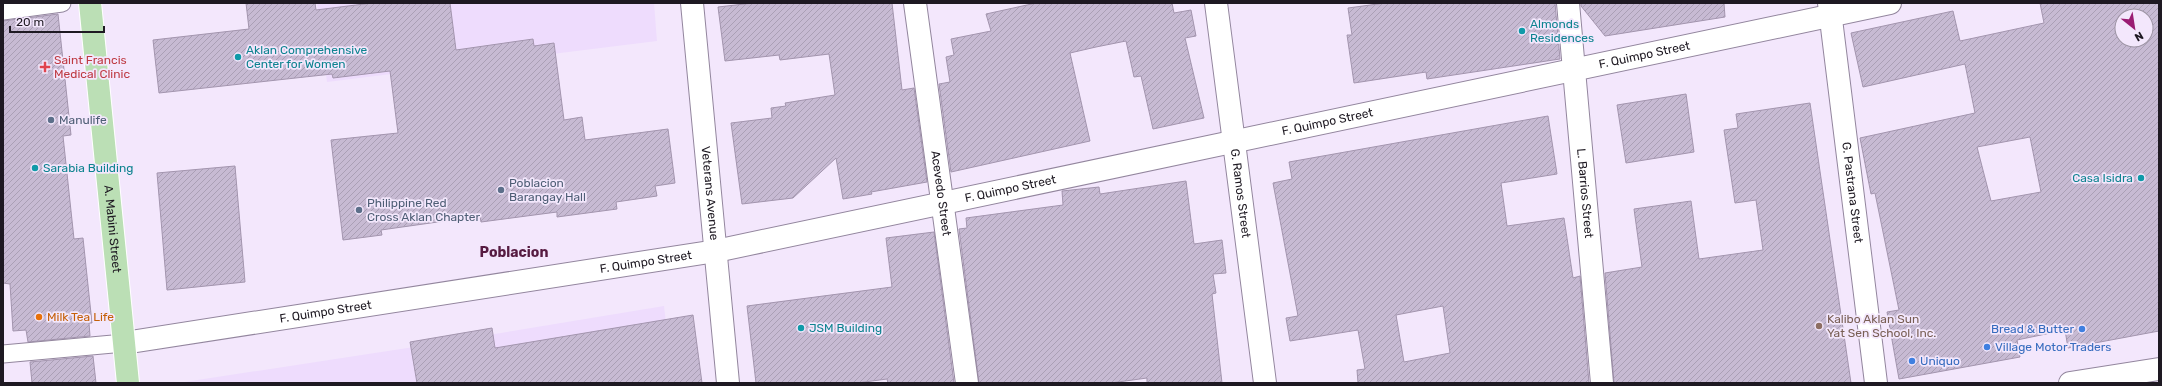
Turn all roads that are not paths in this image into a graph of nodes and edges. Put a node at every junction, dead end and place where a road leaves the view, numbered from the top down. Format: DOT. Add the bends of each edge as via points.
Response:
graph roads {
  1 [pos="62,3"];
  2 [pos="90,3"];
  3 [pos="692,3"];
  4 [pos="915,3"];
  5 [pos="1216,3"];
  6 [pos="1568,3"];
  7 [pos="1890,3"];
  8 [pos="1829,9"];
  9 [pos="3,11"];
  10 [pos="1574,70"];
  11 [pos="1234,141"];
  12 [pos="943,202"];
  13 [pos="716,251"];
  14 [pos="124,343"];
  15 [pos="3,352"];
  16 [pos="2159,369"];
  17 [pos="128,383"];
  18 [pos="728,383"];
  19 [pos="968,383"];
  20 [pos="1265,383"];
  21 [pos="1602,383"];
  22 [pos="1876,383"];
  23 [pos="2070,383"];
  1 -- 9 [label="lane"];
  2 -- 14 [label="main road, A. Mabini Street"];
  3 -- 13 [label="street, Veterans Avenue"];
  4 -- 12 [label="street, Acevedo Street"];
  5 -- 11 [label="street, G. Ramos Street"];
  6 -- 10 [label="street, L. Barrios Street"];
  7 -- 8 [label="street, F. Quimpo Street"];
  8 -- 10 [label="street, F. Quimpo Street"];
  8 -- 22 [label="street, G. Pastrana Street"];
  10 -- 11 [label="street, F. Quimpo Street"];
  10 -- 21 [label="street, L. Barrios Street"];
  11 -- 12 [label="street, F. Quimpo Street"];
  11 -- 20 [label="street, G. Ramos Street"];
  12 -- 13 [label="street, F. Quimpo Street"];
  12 -- 19 [label="street, Acevedo Street"];
  13 -- 14 [label="street, F. Quimpo Street"];
  13 -- 18 [label="street, Veterans Avenue"];
  14 -- 15 [label="lane"];
  14 -- 17 [label="main road, A. Mabini Street"];
  16 -- 23 [label="street"];
}
